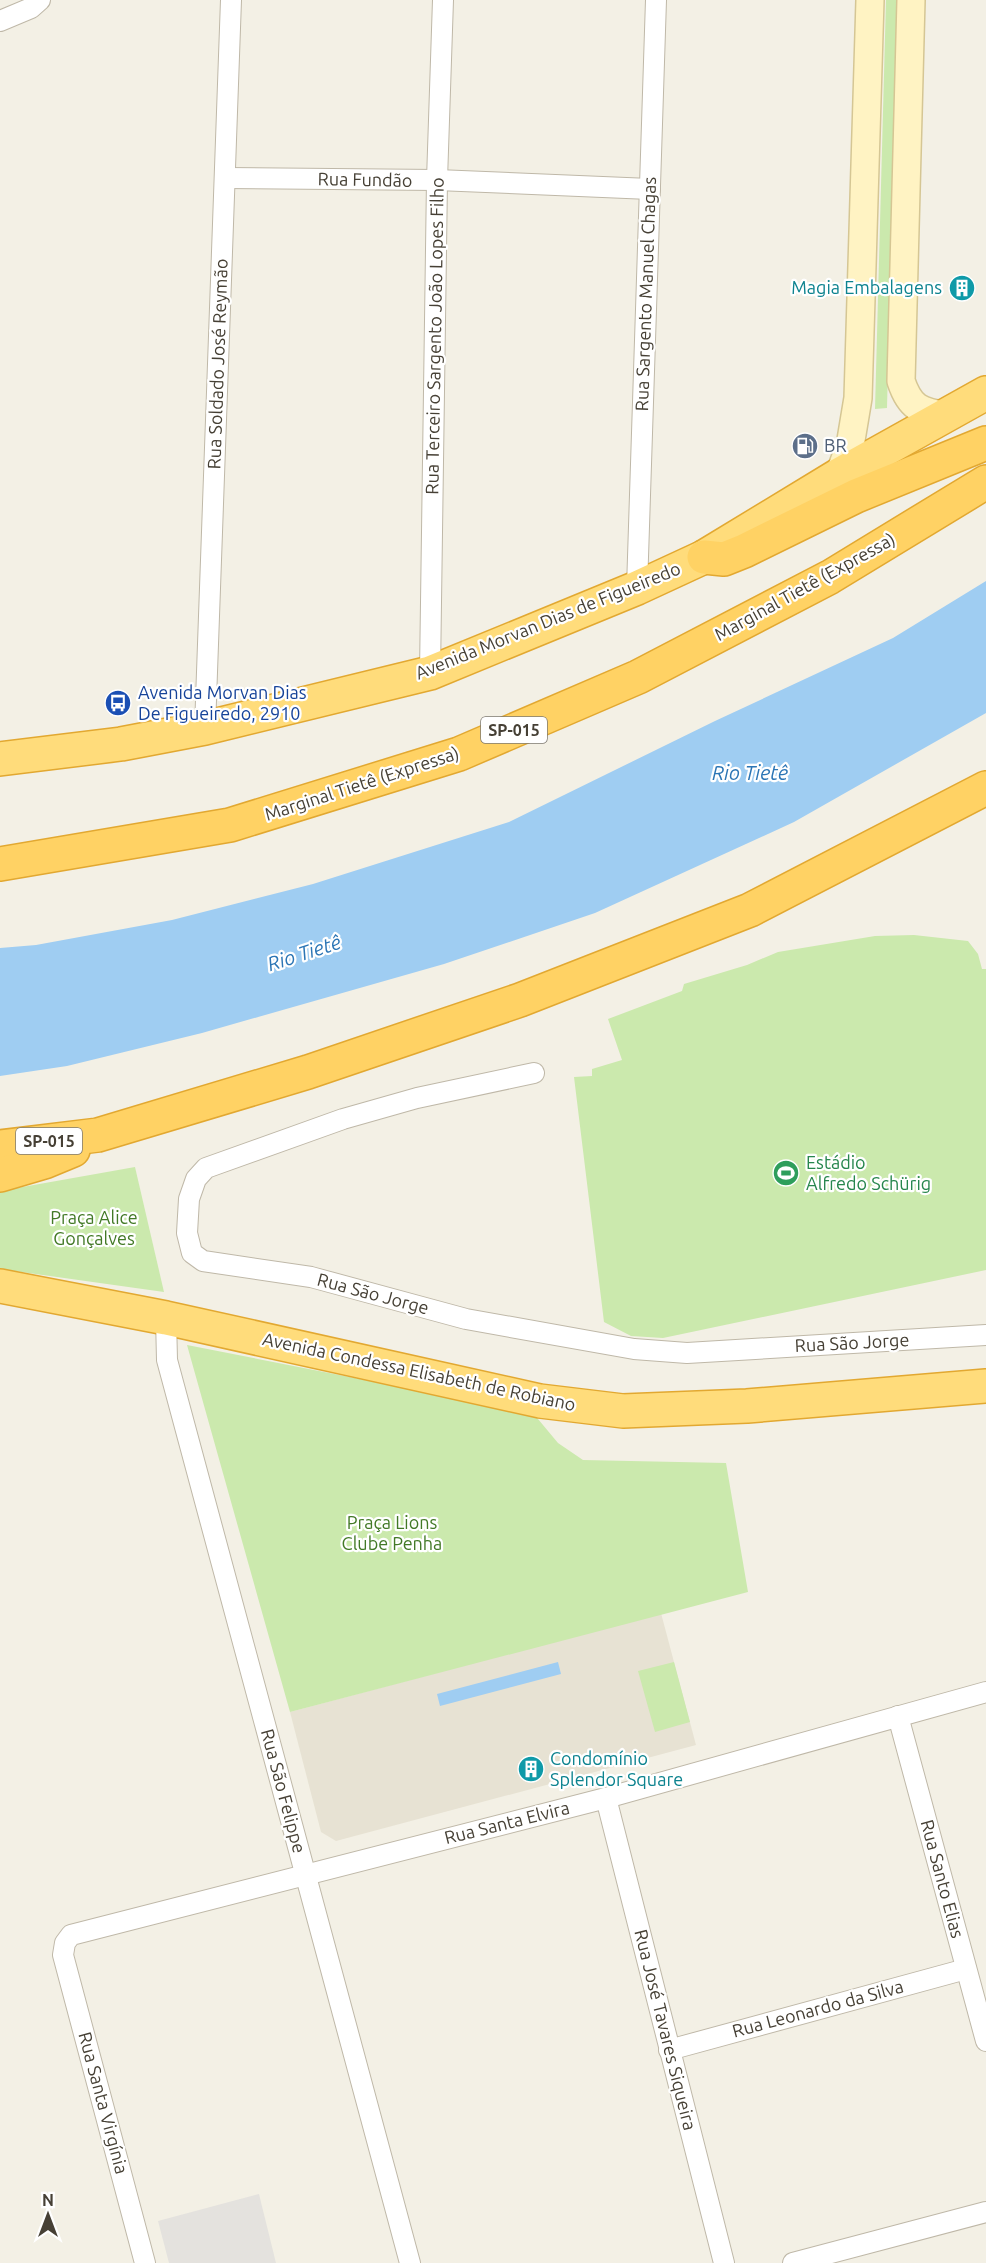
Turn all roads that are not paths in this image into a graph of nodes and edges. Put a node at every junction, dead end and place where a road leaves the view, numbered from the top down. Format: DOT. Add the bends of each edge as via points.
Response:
graph roads {
  1 [pos="40,0"];
  2 [pos="231,0"];
  3 [pos="443,0"];
  4 [pos="656,0"];
  5 [pos="870,0"];
  6 [pos="911,0"];
  7 [pos="0,21"];
  8 [pos="225,178"];
  9 [pos="437,180"];
  10 [pos="650,189"];
  11 [pos="986,393"];
  12 [pos="946,416"];
  13 [pos="986,443"];
  14 [pos="839,475"];
  15 [pos="986,482"];
  16 [pos="704,557"];
  17 [pos="637,588"];
  18 [pos="430,673"];
  19 [pos="206,728"];
  20 [pos="0,759"];
  21 [pos="986,788"];
  22 [pos="0,864"];
  23 [pos="534,1072"];
  24 [pos="98,1135"];
  25 [pos="0,1147"];
  26 [pos="0,1174"];
  27 [pos="0,1286"];
  28 [pos="166,1318"];
  29 [pos="986,1335"];
  30 [pos="986,1386"];
  31 [pos="986,1692"];
  32 [pos="898,1716"];
  33 [pos="606,1798"];
  34 [pos="305,1874"];
  35 [pos="64,1943"];
  36 [pos="966,1969"];
  37 [pos="980,1991"];
  38 [pos="986,2042"];
  39 [pos="669,2050"];
  40 [pos="986,2212"];
  41 [pos="145,2263"];
  42 [pos="410,2263"];
  43 [pos="724,2263"];
  44 [pos="793,2263"];
  1 -- 7 [label="street"];
  2 -- 8 [label="street, Rua Soldado José Reymão"];
  3 -- 9 [label="street, Rua Terceiro Sargento João Lopes Filho"];
  4 -- 10 [label="street, Rua Sargento Manuel Chagas"];
  5 -- 14 [label="main road" via="858,398 850,446"];
  6 -- 12 [label="main road" via="901,381 914,406"];
  8 -- 9 [label="street, Rua Fundão"];
  8 -- 19 [label="street, Rua Soldado José Reymão"];
  9 -- 10 [label="street, Rua Fundão"];
  9 -- 18 [label="street, Rua Terceiro Sargento João Lopes Filho"];
  10 -- 17 [label="street, Rua Sargento Manuel Chagas"];
  11 -- 12 [label="highway, Avenida Morvan Dias de Figueiredo"];
  12 -- 14 [label="highway, Avenida Morvan Dias de Figueiredo"];
  13 -- 16 [label="highway" via="856,496 744,552 724,559"];
  14 -- 16 [label="highway, Avenida Morvan Dias de Figueiredo"];
  15 -- 22 [label="highway, Marginal Tietê (Expressa) / SP-015" via="830,577 639,677 459,754 230,825"];
  16 -- 17 [label="highway, Avenida Morvan Dias de Figueiredo"];
  17 -- 18 [label="highway, Avenida Morvan Dias de Figueiredo"];
  18 -- 19 [label="highway, Avenida Morvan Dias de Figueiredo"];
  19 -- 20 [label="highway, Avenida Morvan Dias de Figueiredo" via="121,744"];
  21 -- 24 [label="highway, SP-015" via="750,910 520,1000 308,1072"];
  23 -- 29 [label="street, Rua São Jorge" via="343,1119 206,1168 196,1179 189,1199 187,1233 192,1253 202,1261 311,1277 466,1319 634,1349 687,1353"];
  24 -- 25 [label="highway, SP-015"];
  24 -- 26 [label="highway" via="44,1162"];
  27 -- 28 [label="highway, Avenida Condessa Elisabeth de Robiano"];
  28 -- 30 [label="highway, Avenida Condessa Elisabeth de Robiano" via="540,1401 623,1411 747,1407"];
  28 -- 34 [label="street, Rua São Felippe" via="167,1360"];
  31 -- 32 [label="street, Rua Santa Elvira"];
  32 -- 33 [label="street, Rua Santa Elvira"];
  32 -- 36 [label="street, Rua Santo Elias"];
  33 -- 34 [label="street, Rua Santa Elvira"];
  33 -- 39 [label="street, Rua José Tavares Siqueira"];
  34 -- 35 [label="street, Rua Santa Elvira" via="76,1933"];
  34 -- 42 [label="street, Rua São Felippe"];
  35 -- 41 [label="street, Rua Santa Virgínia" via="63,1955"];
  36 -- 37 [label="street, Rua Santo Elias"];
  36 -- 39 [label="street, Rua Leonardo da Silva"];
  37 -- 38 [label="street, Rua Santo Elias"];
  39 -- 43 [label="street, Rua José Tavares Siqueira"];
  40 -- 44 [label="street"];
}
